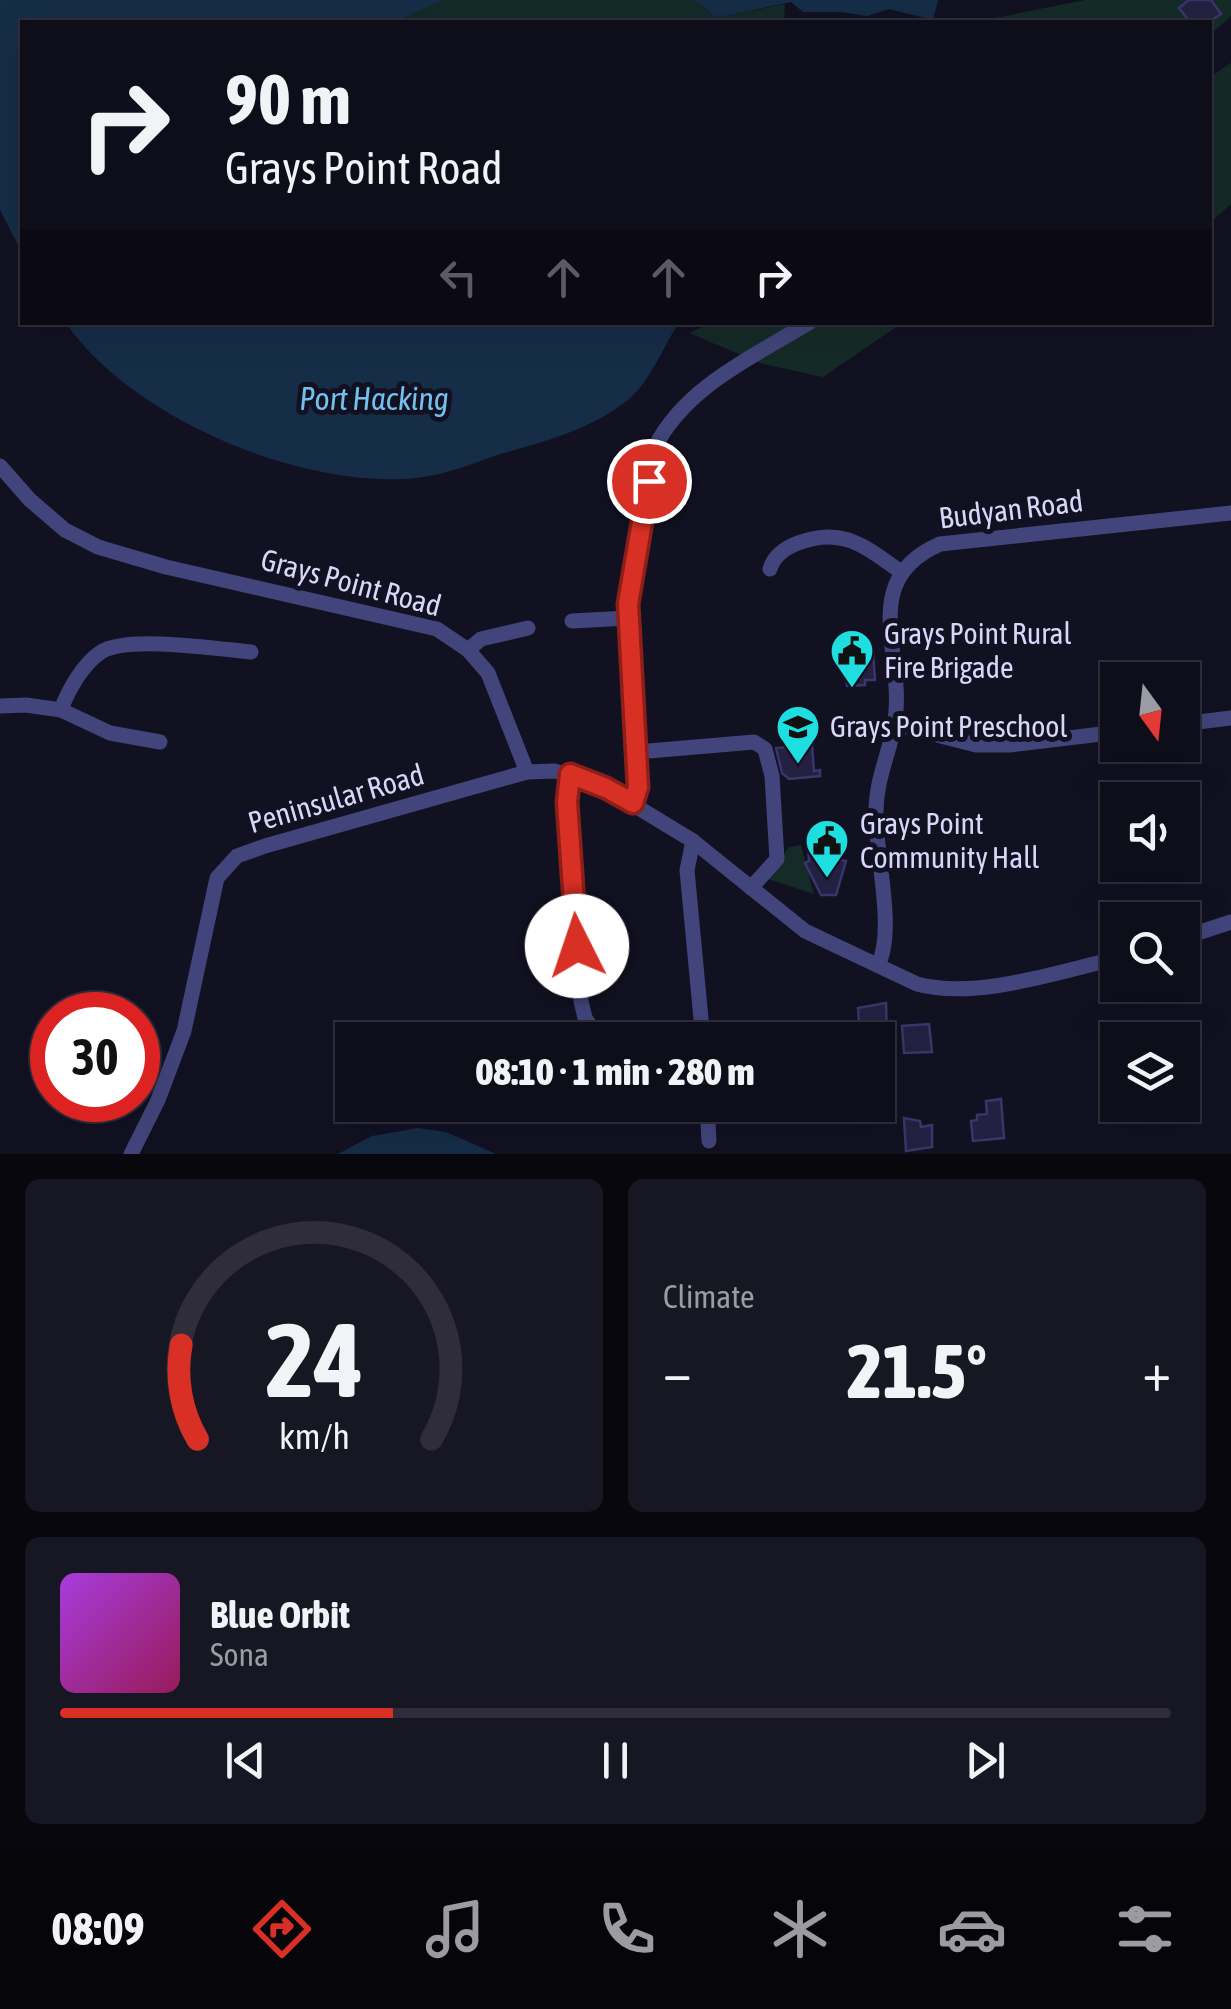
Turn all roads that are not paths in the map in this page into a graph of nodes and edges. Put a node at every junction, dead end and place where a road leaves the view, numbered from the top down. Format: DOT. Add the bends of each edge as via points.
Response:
graph roads {
  1 [pos="805,325"];
  2 [pos="0,466"];
  3 [pos="1231,513"];
  4 [pos="770,569"];
  5 [pos="900,572"];
  6 [pos="628,618"];
  7 [pos="572,621"];
  8 [pos="528,628"];
  9 [pos="468,650"];
  10 [pos="251,652"];
  11 [pos="0,706"];
  12 [pos="60,710"];
  13 [pos="1231,718"];
  14 [pos="1200,722"];
  15 [pos="894,724"];
  16 [pos="1100,734"];
  17 [pos="160,742"];
  18 [pos="637,752"];
  19 [pos="527,772"];
  20 [pos="570,774"];
  21 [pos="633,803"];
  22 [pos="693,840"];
  23 [pos="751,888"];
  24 [pos="1231,922"];
  25 [pos="1200,932"];
  26 [pos="1100,961"];
  27 [pos="878,965"];
  28 [pos="588,1022"];
  29 [pos="701,1022"];
  30 [pos="708,1122"];
  31 [pos="709,1140"];
  32 [pos="131,1154"];
  1 -- 6 [label="street" via="716,380 666,426 655,447"];
  2 -- 9 [label="street, Grays Point Road" via="81,541 436,630"];
  3 -- 5 [label="street, Budyan Road" via="940,544"];
  4 -- 5 [label="street" via="786,547 840,536"];
  5 -- 15 [label="street" via="889,608"];
  6 -- 7 [label="street"];
  6 -- 18 [label="street"];
  8 -- 9 [label="street" via="481,639"];
  9 -- 19 [label="street, Grays Point Road" via="488,673"];
  10 -- 12 [label="street" via="118,645 90,661"];
  11 -- 12 [label="street"];
  12 -- 17 [label="street" via="110,733"];
  13 -- 14 [label="street"];
  15 -- 16 [label="street" via="976,745"];
  15 -- 27 [label="street" via="876,810 885,938"];
  18 -- 21 [label="street"];
  18 -- 23 [label="street" via="754,742 765,749 777,858"];
  19 -- 20 [label="street"];
  19 -- 32 [label="street, Peninsular Road" via="229,862 213,888 184,1031"];
  20 -- 21 [label="street"];
  20 -- 28 [label="street" via="580,1001"];
  21 -- 22 [label="street"];
  22 -- 23 [label="street"];
  22 -- 29 [label="street" via="687,870"];
  23 -- 27 [label="street" via="806,931"];
  24 -- 25 [label="street"];
  26 -- 27 [label="street" via="956,989 917,984"];
  30 -- 31 [label="street"];
}
